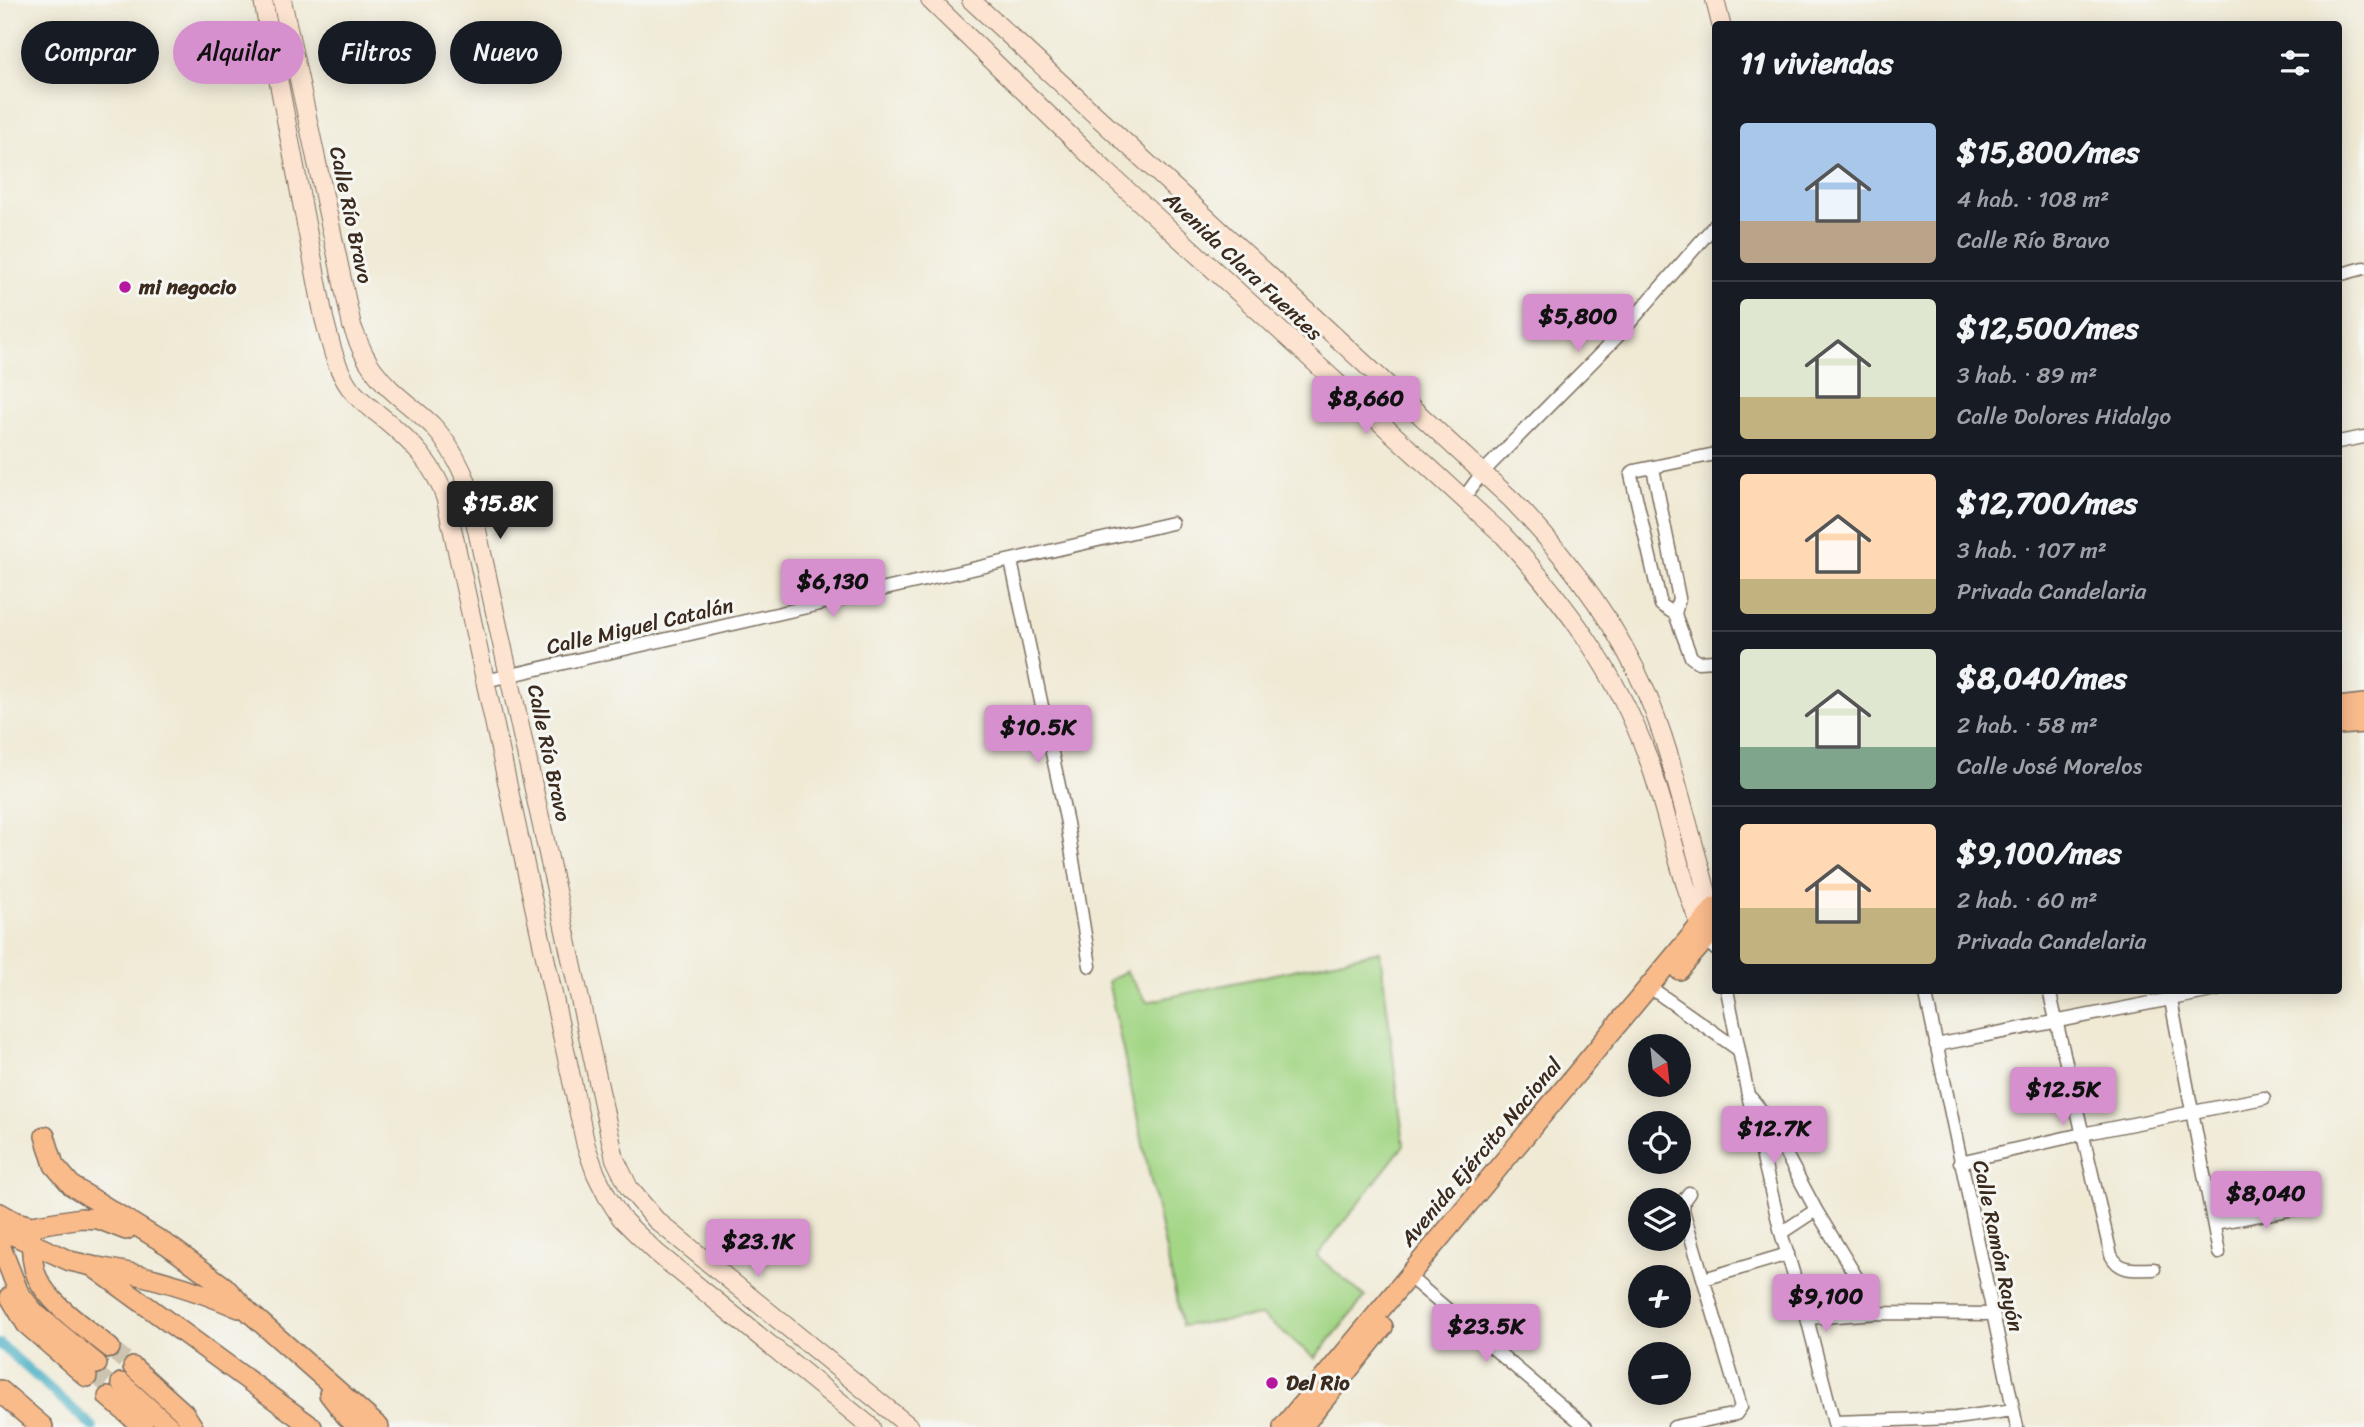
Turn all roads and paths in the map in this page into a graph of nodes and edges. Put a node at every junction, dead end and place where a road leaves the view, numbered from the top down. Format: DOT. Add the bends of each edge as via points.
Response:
graph roads {
  1 [pos="262,0"];
  2 [pos="282,0"];
  3 [pos="930,0"];
  4 [pos="971,0"];
  5 [pos="1715,0"];
  6 [pos="266,21"];
  7 [pos="286,21"];
  8 [pos="1720,21"];
  9 [pos="279,84"];
  10 [pos="299,84"];
  11 [pos="1712,228"];
  12 [pos="2364,268"];
  13 [pos="2342,274"];
  14 [pos="2364,437"];
  15 [pos="2342,440"];
  16 [pos="1712,455"];
  17 [pos="1653,468"];
  18 [pos="1482,473"];
  19 [pos="1462,499"];
  20 [pos="1172,523"];
  21 [pos="1011,561"];
  22 [pos="1675,614"];
  23 [pos="1712,661"];
  24 [pos="509,675"];
  25 [pos="485,681"];
  26 [pos="2364,704"];
  27 [pos="2342,706"];
  28 [pos="2364,723"];
  29 [pos="2342,725"];
  30 [pos="1709,915"];
  31 [pos="1090,966"];
  32 [pos="1658,993"];
  33 [pos="1728,994"];
  34 [pos="1926,994"];
  35 [pos="2050,994"];
  36 [pos="2170,995"];
  37 [pos="579,1001"];
  38 [pos="558,1016"];
  39 [pos="2056,1023"];
  40 [pos="1936,1045"];
  41 [pos="1739,1050"];
  42 [pos="1748,1095"];
  43 [pos="2264,1098"];
  44 [pos="2192,1112"];
  45 [pos="2082,1134"];
  46 [pos="45,1136"];
  47 [pos="1961,1162"];
  48 [pos="2312,1206"];
  49 [pos="1816,1210"];
  50 [pos="0,1213"];
  51 [pos="2214,1223"];
  52 [pos="0,1229"];
  53 [pos="1781,1233"];
  54 [pos="31,1234"];
  55 [pos="1691,1236"];
  56 [pos="0,1245"];
  57 [pos="2219,1253"];
  58 [pos="1787,1254"];
  59 [pos="0,1262"];
  60 [pos="92,1266"];
  61 [pos="2154,1269"];
  62 [pos="1704,1279"];
  63 [pos="1413,1280"];
  64 [pos="233,1297"];
  65 [pos="15,1298"];
  66 [pos="250,1313"];
  67 [pos="1878,1313"];
  68 [pos="1993,1314"];
  69 [pos="1807,1318"];
  70 [pos="98,1363"];
  71 [pos="308,1365"];
  72 [pos="121,1382"];
  73 [pos="0,1391"];
  74 [pos="1305,1400"];
  75 [pos="2013,1410"];
  76 [pos="352,1423"];
  77 [pos="1919,1423"];
  78 [pos="1953,1423"];
  79 [pos="1834,1425"];
  80 [pos="42,1427"];
  81 [pos="143,1427"];
  82 [pos="157,1427"];
  83 [pos="170,1427"];
  84 [pos="181,1427"];
  85 [pos="193,1427"];
  86 [pos="312,1427"];
  87 [pos="379,1427"];
  88 [pos="871,1427"];
  89 [pos="910,1427"];
  90 [pos="1268,1427"];
  91 [pos="1283,1427"];
  92 [pos="1302,1427"];
  93 [pos="1586,1427"];
  94 [pos="1674,1427"];
  95 [pos="2017,1427"];
  1 -- 6 [label="street"];
  2 -- 7 [label="street, Calle Río Bravo"];
  3 -- 19 [label="street, Avenida Clara Fuentes" via="1105,170"];
  4 -- 18 [label="street, Avenida Clara Fuentes"];
  5 -- 8 [label="street"];
  9 -- 25 [label="street" via="333,352 351,389 420,452 443,489"];
  10 -- 24 [label="street, Calle Río Bravo" via="352,326 373,370 432,426 461,469"];
  11 -- 18 [label="street" via="1620,334"];
  12 -- 13 [label="street"];
  14 -- 15 [label="street"];
  16 -- 17 [label="street"];
  17 -- 22 [label="street" via="1679,598"];
  17 -- 22 [label="street" via="1634,471 1631,477 1661,605"];
  18 -- 19 [label="street"];
  18 -- 30 [label="street, Avenida Clara Fuentes" via="1545,534 1579,577 1623,647 1654,715"];
  19 -- 30 [label="street, Avenida Clara Fuentes" via="1539,575 1604,665 1637,729"];
  20 -- 21 [label="street, Calle Miguel Catalán"];
  21 -- 24 [label="street, Calle Miguel Catalán"];
  21 -- 31 [label="street" via="1067,823"];
  22 -- 23 [label="street" via="1691,657"];
  24 -- 25 [label="street, Calle Miguel Catalán"];
  24 -- 37 [label="street, Calle Río Bravo"];
  25 -- 38 [label="street"];
  26 -- 27 [label="main road"];
  28 -- 29 [label="main road"];
  30 -- 32 [label="main road, Avenida Ejército Nacional"];
  30 -- 63 [label="main road, Avenida Ejército Nacional"];
  32 -- 41 [label="street"];
  32 -- 63 [label="main road, Avenida Ejército Nacional"];
  33 -- 41 [label="street"];
  34 -- 40 [label="street, Calle Ramón Rayón"];
  35 -- 39 [label="street"];
  36 -- 39 [label="street"];
  36 -- 44 [label="street"];
  37 -- 38 [label="street"];
  37 -- 89 [label="street, Calle Río Bravo" via="615,1159 629,1188 673,1235"];
  38 -- 88 [label="street" via="589,1156 621,1217 657,1254"];
  39 -- 40 [label="street"];
  39 -- 45 [label="street"];
  40 -- 47 [label="street, Calle Ramón Rayón"];
  41 -- 42 [label="street"];
  42 -- 49 [label="street" via="1765,1115"];
  42 -- 53 [label="street"];
  43 -- 44 [label="street"];
  44 -- 45 [label="street"];
  44 -- 51 [label="street"];
  45 -- 47 [label="street"];
  45 -- 61 [label="street" via="2111,1255 2124,1269"];
  46 -- 64 [label="main road" via="54,1165 72,1186 169,1246"];
  47 -- 68 [label="street, Calle Ramón Rayón"];
  48 -- 51 [label="street"];
  49 -- 53 [label="street"];
  49 -- 67 [label="street"];
  50 -- 54 [label="main road"];
  51 -- 57 [label="street"];
  52 -- 54 [label="main road"];
  53 -- 58 [label="street"];
  54 -- 60 [label="main road" via="71,1261"];
  54 -- 64 [label="main road" via="81,1218 98,1219 158,1246"];
  54 -- 70 [label="main road" via="33,1266 42,1287"];
  55 -- 62 [label="street"];
  56 -- 65 [label="main road"];
  58 -- 62 [label="street"];
  58 -- 69 [label="street"];
  59 -- 65 [label="main road"];
  60 -- 66 [label="main road" via="181,1285"];
  60 -- 86 [label="main road"];
  62 -- 94 [label="street" via="1740,1410"];
  63 -- 74 [label="main road, Avenida Ejército Nacional"];
  63 -- 92 [label="main road, Avenida Ejército Nacional"];
  63 -- 93 [label="street"];
  64 -- 66 [label="main road"];
  65 -- 70 [label="main road"];
  65 -- 70 [label="main road" via="44,1305"];
  65 -- 70 [label="main road" via="26,1324"];
  66 -- 71 [label="main road"];
  67 -- 68 [label="street"];
  67 -- 69 [label="street"];
  68 -- 75 [label="street, Calle Ramón Rayón"];
  69 -- 79 [label="street"];
  71 -- 76 [label="main road"];
  71 -- 87 [label="main road"];
  72 -- 81 [label="main road"];
  72 -- 82 [label="main road"];
  72 -- 83 [label="main road"];
  72 -- 84 [label="main road"];
  72 -- 85 [label="main road" via="184,1413"];
  73 -- 80 [label="highway"];
  74 -- 90 [label="main road" via="1293,1399"];
  74 -- 91 [label="main road, Avenida Ejército Nacional"];
  75 -- 78 [label="street"];
  75 -- 95 [label="street, Calle Ramón Rayón"];
  77 -- 78 [label="street"];
  77 -- 79 [label="street"];
}
